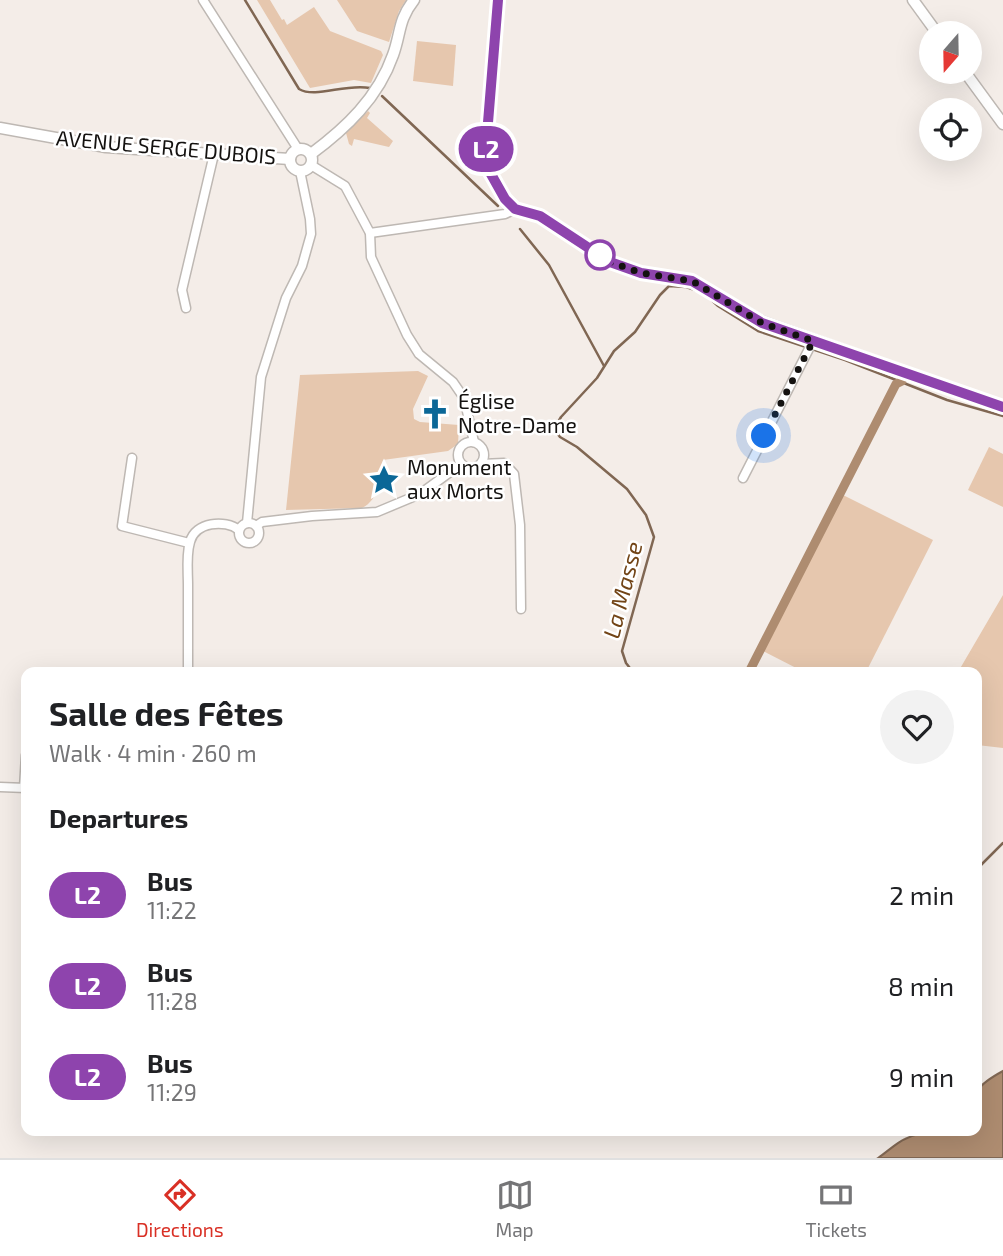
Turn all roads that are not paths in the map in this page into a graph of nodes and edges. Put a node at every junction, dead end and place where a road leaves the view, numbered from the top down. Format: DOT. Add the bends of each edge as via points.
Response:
graph roads {
  1 [pos="204,0"];
  2 [pos="414,0"];
  3 [pos="498,0"];
  4 [pos="913,0"];
  5 [pos="928,21"];
  6 [pos="974,84"];
  7 [pos="1003,124"];
  8 [pos="0,128"];
  9 [pos="298,149"];
  10 [pos="214,154"];
  11 [pos="290,159"];
  12 [pos="311,160"];
  13 [pos="300,171"];
  14 [pos="515,209"];
  15 [pos="370,233"];
  16 [pos="186,308"];
  17 [pos="813,341"];
  18 [pos="1003,407"];
  19 [pos="474,442"];
  20 [pos="132,458"];
  21 [pos="461,464"];
  22 [pos="481,464"];
  23 [pos="743,478"];
  24 [pos="247,523"];
  25 [pos="256,526"];
  26 [pos="239,530"];
  27 [pos="190,543"];
  28 [pos="521,609"];
  29 [pos="188,667"];
  30 [pos="0,787"];
  31 [pos="21,788"];
  1 -- 9 [label="street"];
  2 -- 12 [label="street" via="403,14 393,57 371,99"];
  3 -- 14 [label="street" via="487,167"];
  4 -- 5 [label="street"];
  6 -- 7 [label="street"];
  8 -- 10 [label="street, AVENUE SERGE DUBOIS" via="106,147"];
  9 -- 11 [label="street"];
  9 -- 12 [label="street" via="305,150"];
  10 -- 11 [label="street, AVENUE SERGE DUBOIS"];
  10 -- 16 [label="street" via="182,290"];
  11 -- 13 [label="street"];
  12 -- 13 [label="street" via="307,169"];
  12 -- 15 [label="street" via="345,186"];
  13 -- 24 [label="street" via="311,234 261,377"];
  14 -- 15 [label="street"];
  14 -- 17 [label="street" via="540,216 610,262 641,273 692,281 762,323"];
  15 -- 19 [label="street" via="371,257 407,335 419,354 453,382 464,398"];
  17 -- 18 [label="street"];
  17 -- 23 [label="street"];
  19 -- 21 [label="street" via="465,442 458,450"];
  19 -- 22 [label="street" via="483,449"];
  20 -- 27 [label="street" via="122,526"];
  21 -- 22 [label="street"];
  21 -- 25 [label="street" via="420,494 377,512"];
  22 -- 28 [label="street" via="504,463 514,474"];
  24 -- 25 [label="street"];
  24 -- 26 [label="street"];
  25 -- 26 [label="street" via="259,536 251,542 242,540"];
  26 -- 27 [label="street" via="231,524 211,524 195,533"];
  27 -- 29 [label="street"];
  30 -- 31 [label="street"];
}
